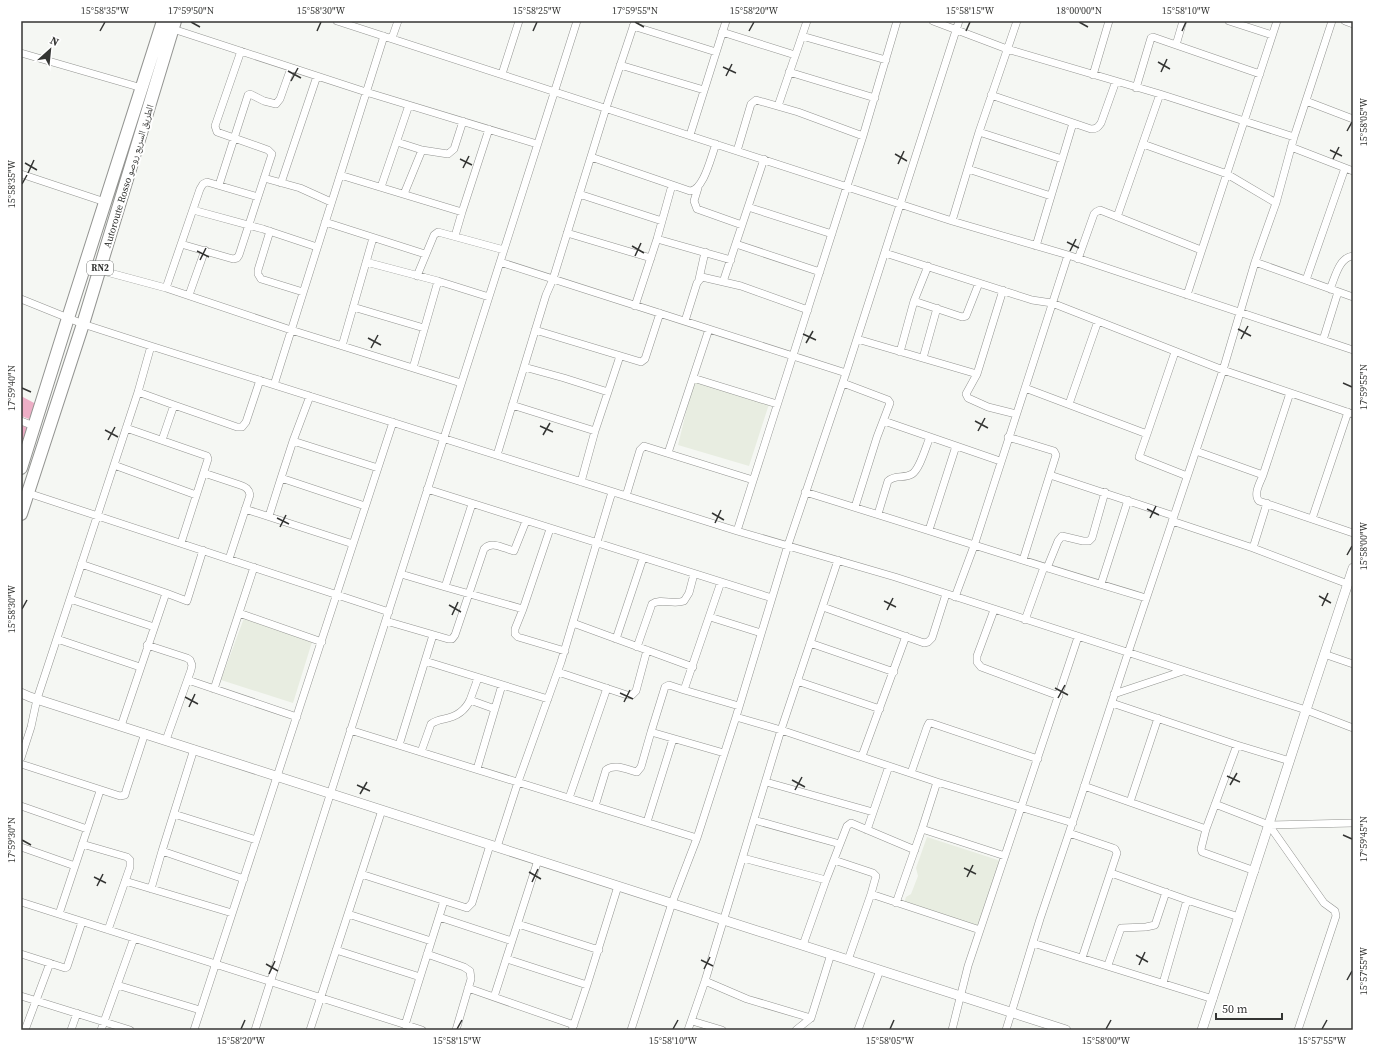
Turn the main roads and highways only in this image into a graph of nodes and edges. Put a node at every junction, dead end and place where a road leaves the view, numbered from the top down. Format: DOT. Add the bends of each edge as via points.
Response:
graph roads {
  1 [pos="163,21"];
  2 [pos="174,25"];
  3 [pos="21,468"];
  4 [pos="21,514"];
  1 -- 3 [label="highway, Autoroute Rosso الطريق السريع روصو / RN2"];
  2 -- 4 [label="highway, Autoroute Rosso الطريق السريع روصو / RN2" via="83,324"];
}
